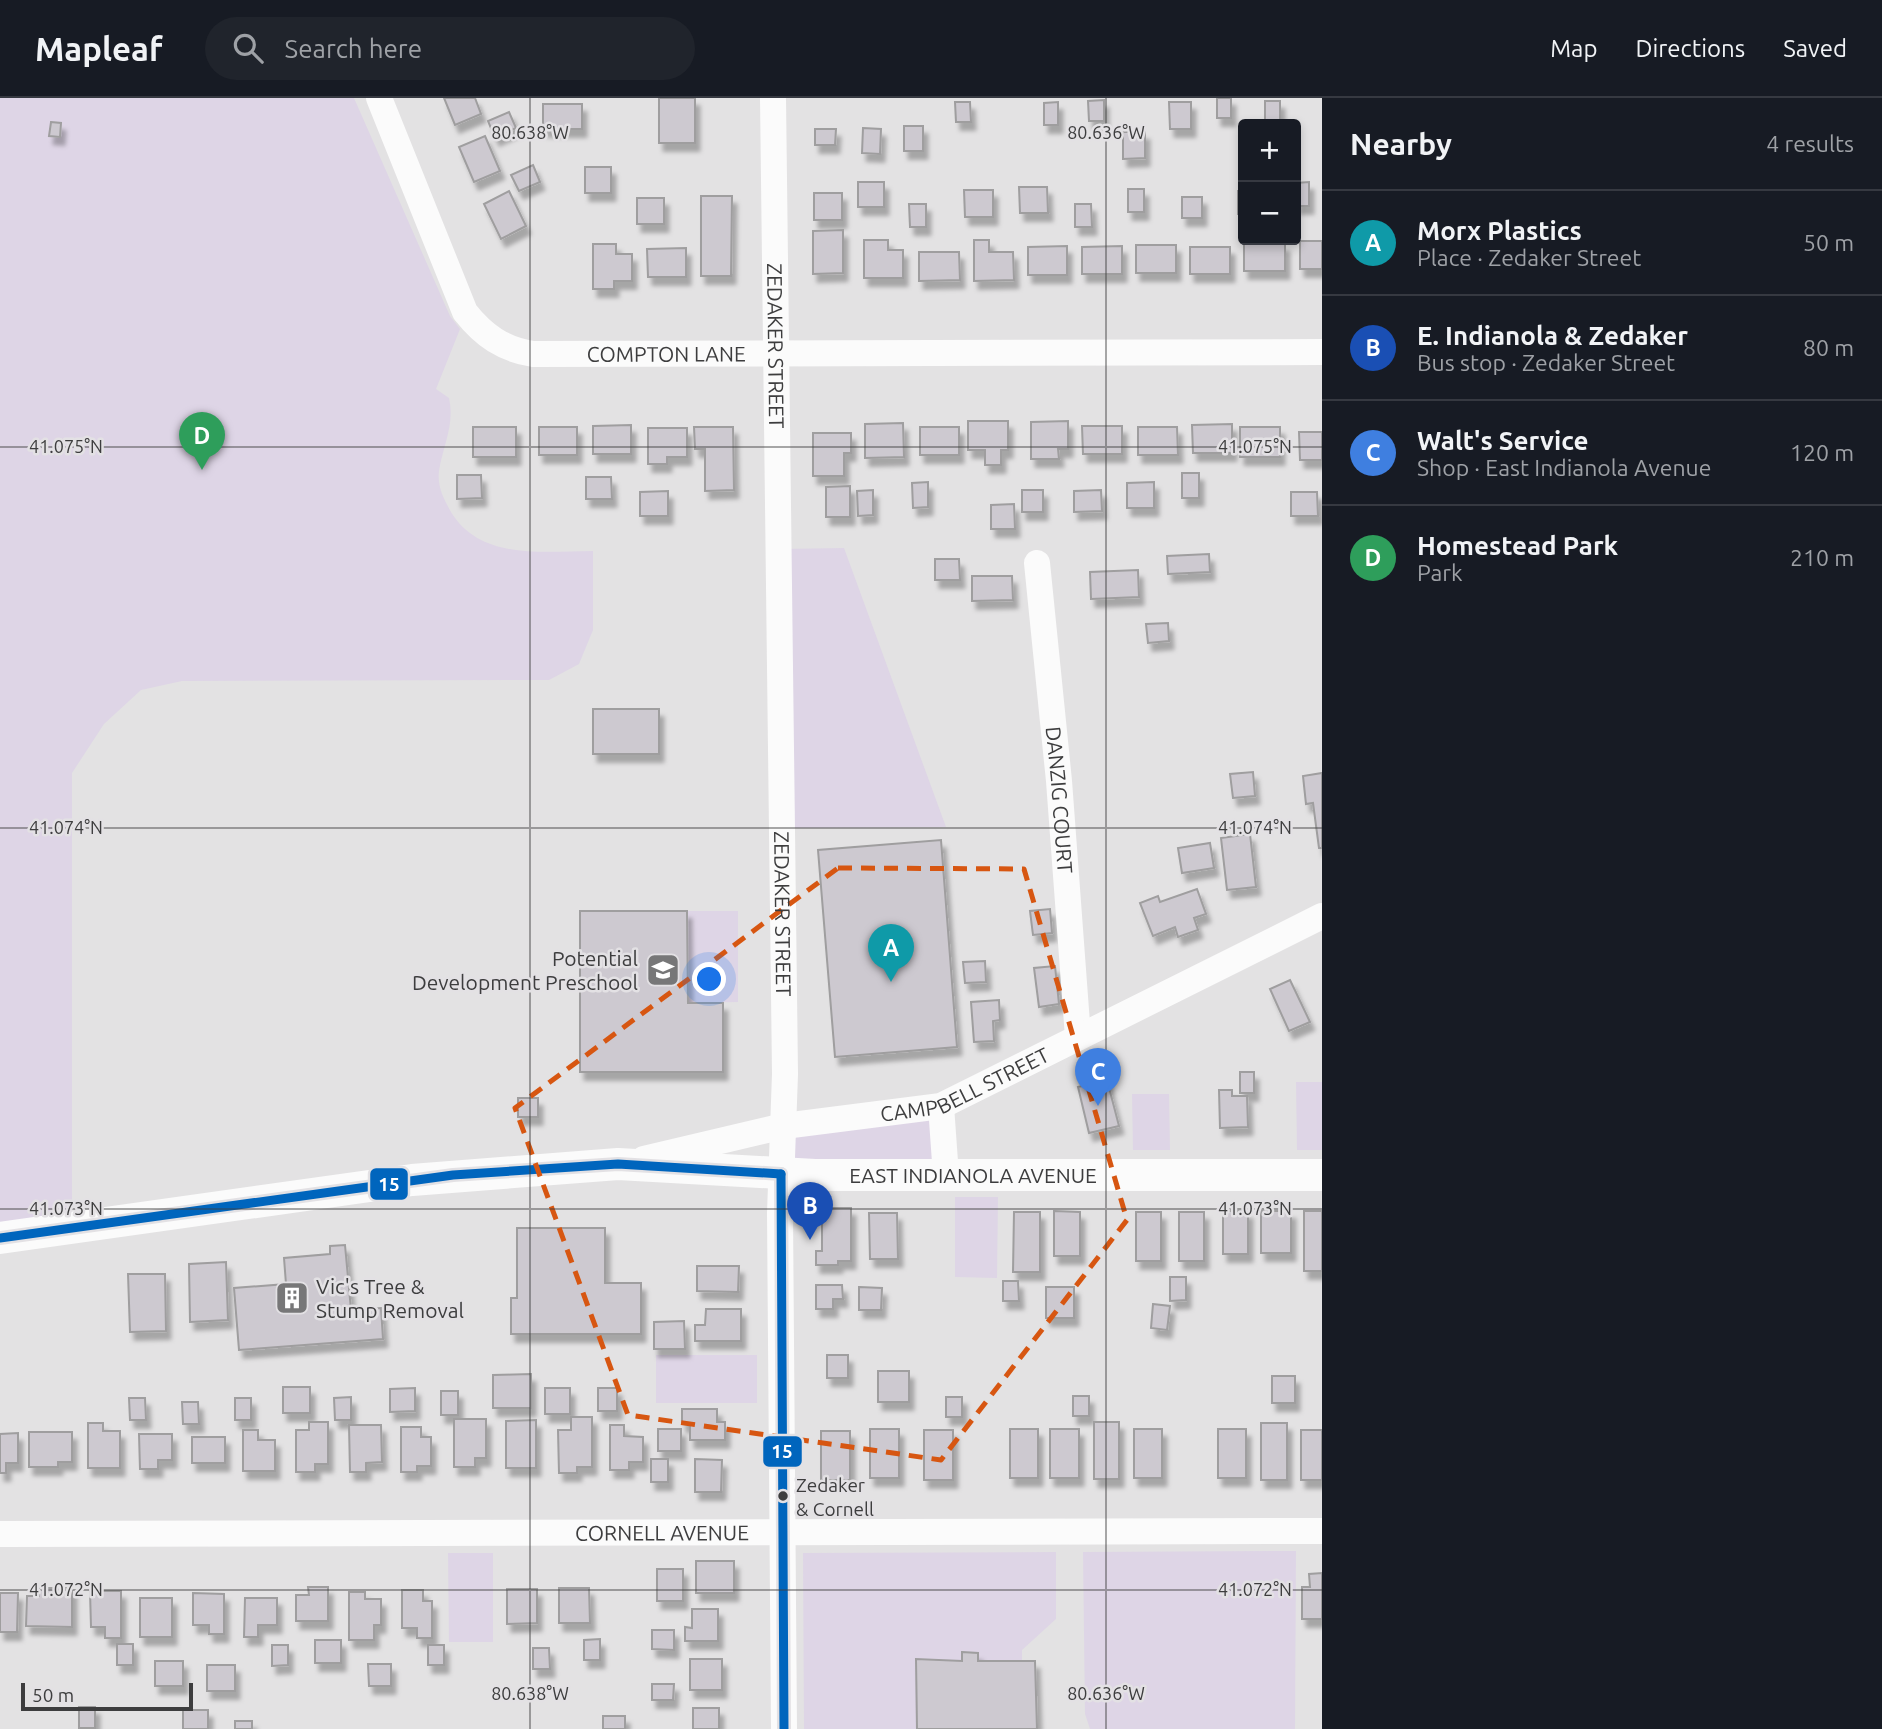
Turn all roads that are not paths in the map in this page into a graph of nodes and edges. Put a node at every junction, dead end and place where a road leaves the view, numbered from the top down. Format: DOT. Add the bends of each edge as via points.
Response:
graph roads {
  1 [pos="379,98"];
  2 [pos="773,98"];
  3 [pos="1322,352"];
  4 [pos="775,353"];
  5 [pos="1037,563"];
  6 [pos="1322,916"];
  7 [pos="1078,1037"];
  8 [pos="941,1105"];
  9 [pos="784,1126"];
  10 [pos="618,1164"];
  11 [pos="781,1174"];
  12 [pos="1322,1175"];
  13 [pos="946,1176"];
  14 [pos="0,1238"];
  15 [pos="1322,1531"];
  16 [pos="783,1532"];
  17 [pos="0,1534"];
  18 [pos="784,1729"];
  1 -- 4 [label="street, COMPTON LANE" via="465,312 497,343 533,354"];
  2 -- 4 [label="street, ZEDAKER STREET"];
  3 -- 4 [label="street, COMPTON LANE"];
  4 -- 9 [label="street, ZEDAKER STREET"];
  5 -- 7 [label="street, DANZIG COURT"];
  6 -- 7 [label="street, CAMPBELL STREET"];
  7 -- 8 [label="street, CAMPBELL STREET"];
  8 -- 9 [label="street, CAMPBELL STREET"];
  8 -- 13 [label="street"];
  9 -- 10 [label="street, CAMPBELL STREET"];
  9 -- 11 [label="street, ZEDAKER STREET"];
  10 -- 11 [label="street, EAST INDIANOLA AVENUE"];
  10 -- 14 [label="street, EAST INDIANOLA AVENUE" via="412,1180"];
  11 -- 13 [label="street, EAST INDIANOLA AVENUE"];
  11 -- 16 [label="street, ZEDAKER STREET"];
  12 -- 13 [label="street, EAST INDIANOLA AVENUE"];
  15 -- 16 [label="street, CORNELL AVENUE"];
  16 -- 17 [label="street, CORNELL AVENUE"];
  16 -- 18 [label="street, ZEDAKER STREET"];
}
